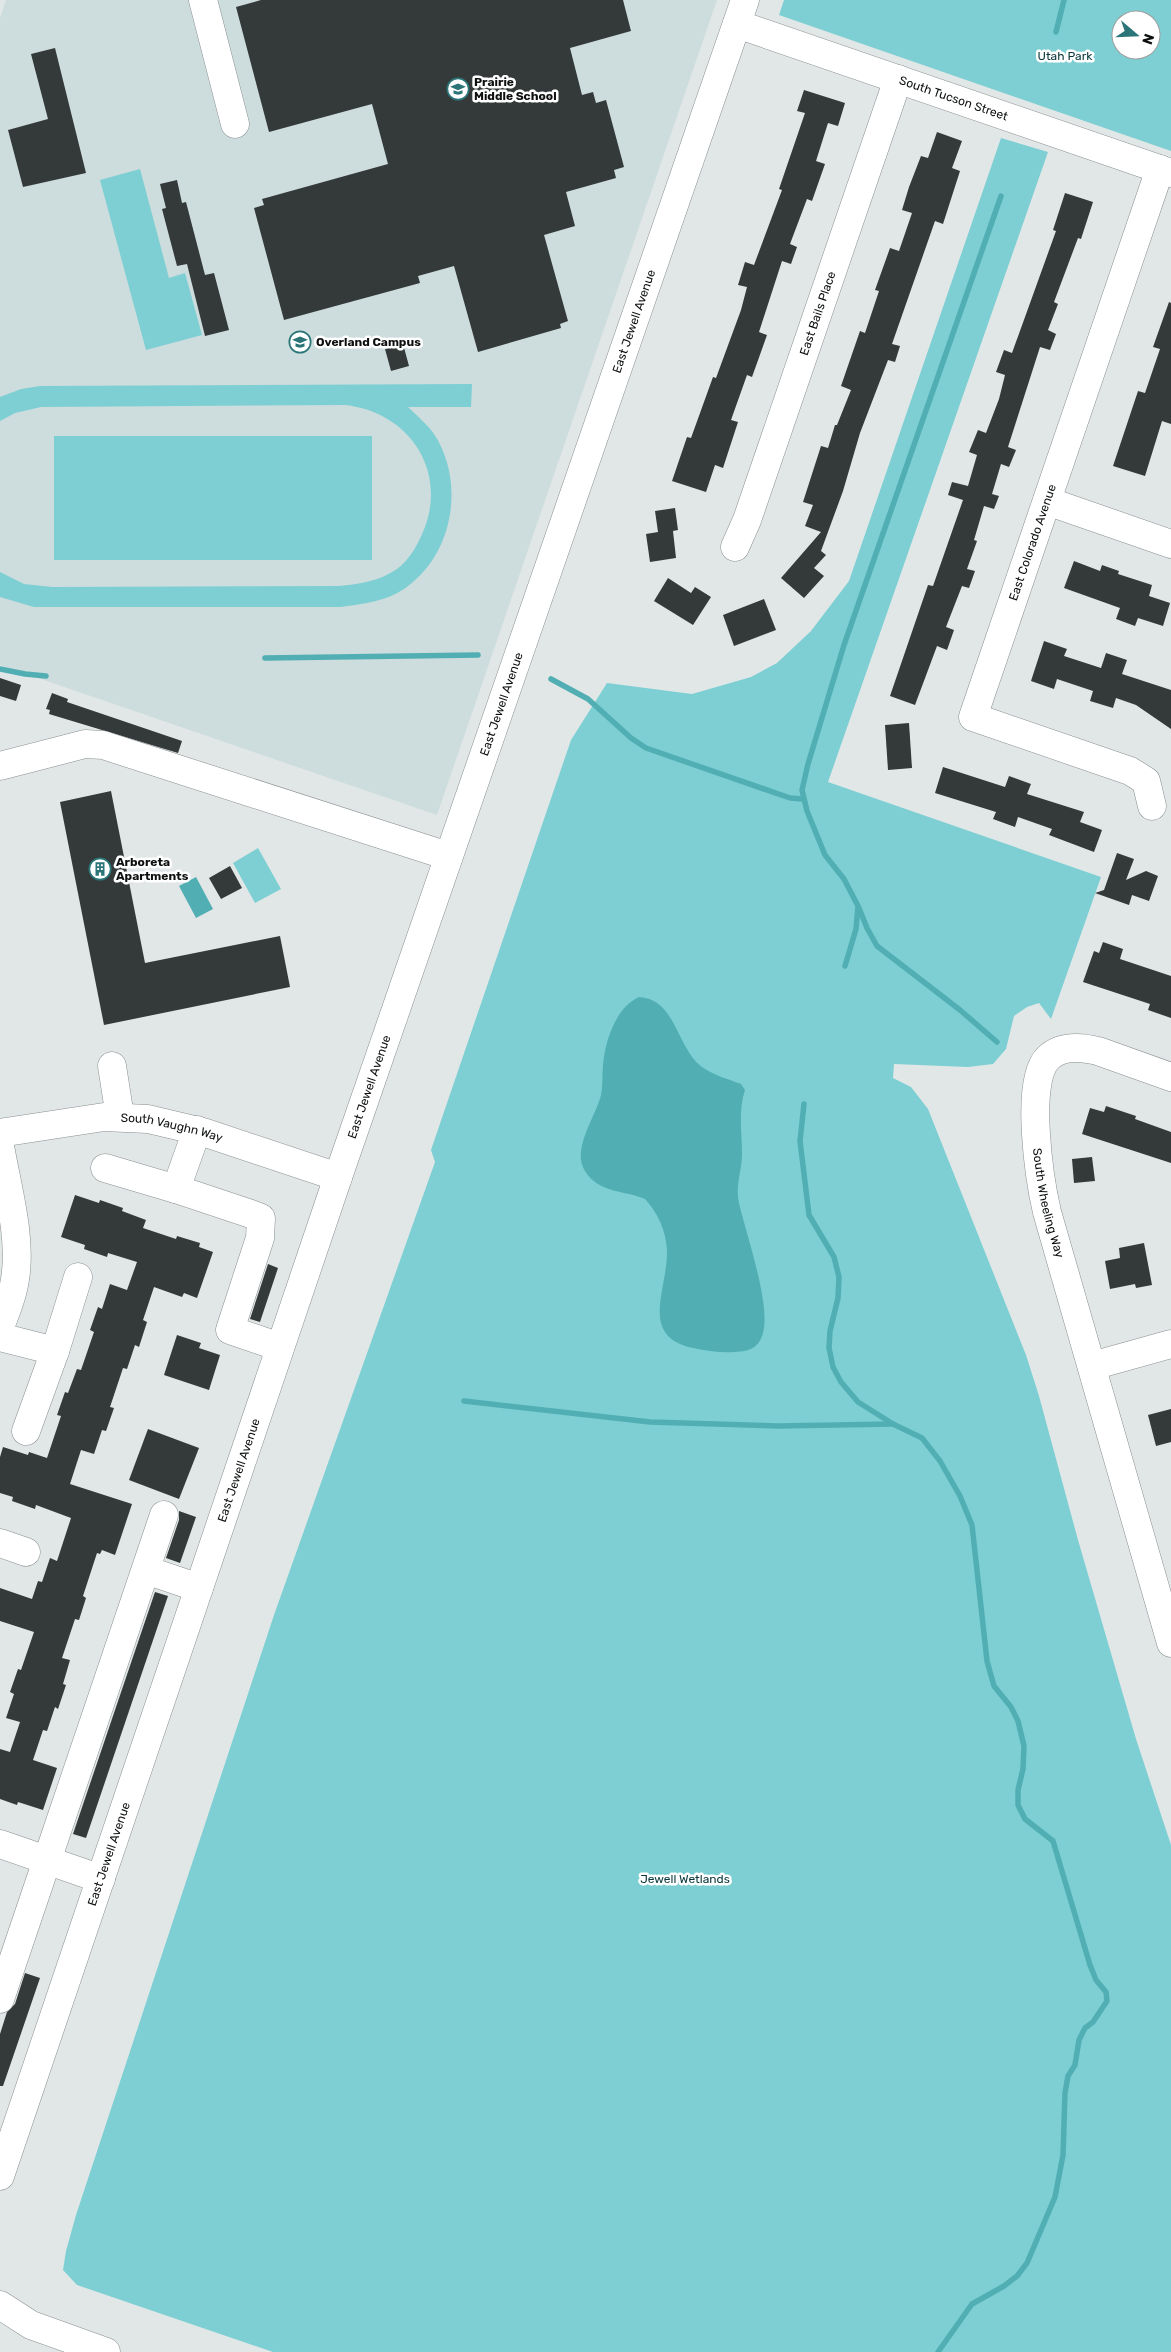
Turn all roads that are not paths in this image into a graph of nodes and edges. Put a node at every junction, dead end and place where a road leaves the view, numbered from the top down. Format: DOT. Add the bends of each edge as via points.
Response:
graph roads {
  1 [pos="203,0"];
  2 [pos="741,12"];
  3 [pos="898,79"];
  4 [pos="236,124"];
  5 [pos="1166,171"];
  6 [pos="1047,501"];
  7 [pos="1171,544"];
  8 [pos="735,547"];
  9 [pos="0,766"];
  10 [pos="1152,806"];
  11 [pos="448,856"];
  12 [pos="112,1066"];
  13 [pos="1171,1076"];
  14 [pos="120,1117"];
  15 [pos="197,1130"];
  16 [pos="0,1133"];
  17 [pos="0,1146"];
  18 [pos="105,1168"];
  19 [pos="338,1177"];
  20 [pos="176,1189"];
  21 [pos="8,1260"];
  22 [pos="78,1277"];
  23 [pos="0,1326"];
  24 [pos="0,1337"];
  25 [pos="1171,1344"];
  26 [pos="280,1347"];
  27 [pos="55,1351"];
  28 [pos="1092,1366"];
  29 [pos="26,1432"];
  30 [pos="164,1515"];
  31 [pos="0,1543"];
  32 [pos="26,1552"];
  33 [pos="146,1570"];
  34 [pos="200,1588"];
  35 [pos="1165,1601"];
  36 [pos="1171,1643"];
  37 [pos="0,1844"];
  38 [pos="47,1861"];
  39 [pos="101,1879"];
  40 [pos="0,1999"];
  41 [pos="0,2173"];
  42 [pos="0,2305"];
  43 [pos="106,2352"];
  1 -- 4 [label="street"];
  2 -- 3 [label="street, South Tucson Street"];
  2 -- 11 [label="street, East Jewell Avenue"];
  3 -- 5 [label="street, South Tucson Street"];
  3 -- 8 [label="street, East Bails Place"];
  5 -- 6 [label="street, East Colorado Avenue"];
  6 -- 7 [label="street"];
  6 -- 10 [label="street, East Colorado Avenue" via="973,717 1130,771 1146,781"];
  9 -- 11 [label="street" via="85,744 103,745"];
  11 -- 19 [label="street, East Jewell Avenue"];
  12 -- 14 [label="street"];
  13 -- 28 [label="street, South Wheeling Way" via="1087,1048 1055,1053 1041,1070 1036,1104 1037,1145 1047,1212"];
  14 -- 15 [label="street, South Vaughn Way" via="148,1119"];
  14 -- 16 [label="street, South Vaughn Way"];
  15 -- 19 [label="street, South Vaughn Way"];
  15 -- 20 [label="street"];
  17 -- 21 [label="street" via="15,1231"];
  18 -- 20 [label="street"];
  19 -- 26 [label="street, East Jewell Avenue"];
  20 -- 26 [label="street" via="261,1218 260,1238 230,1330"];
  21 -- 23 [label="street" via="12,1294"];
  22 -- 27 [label="street"];
  24 -- 27 [label="street"];
  25 -- 28 [label="street"];
  26 -- 34 [label="street, East Jewell Avenue"];
  27 -- 29 [label="street"];
  28 -- 35 [label="street, South Wheeling Way"];
  30 -- 33 [label="street"];
  31 -- 32 [label="street"];
  33 -- 34 [label="street"];
  33 -- 38 [label="street"];
  34 -- 39 [label="street, East Jewell Avenue"];
  35 -- 36 [label="street, South Wheeling Way"];
  37 -- 38 [label="street"];
  38 -- 39 [label="street"];
  38 -- 40 [label="street"];
  39 -- 41 [label="street, East Jewell Avenue"];
  42 -- 43 [label="street" via="31,2325"];
}
